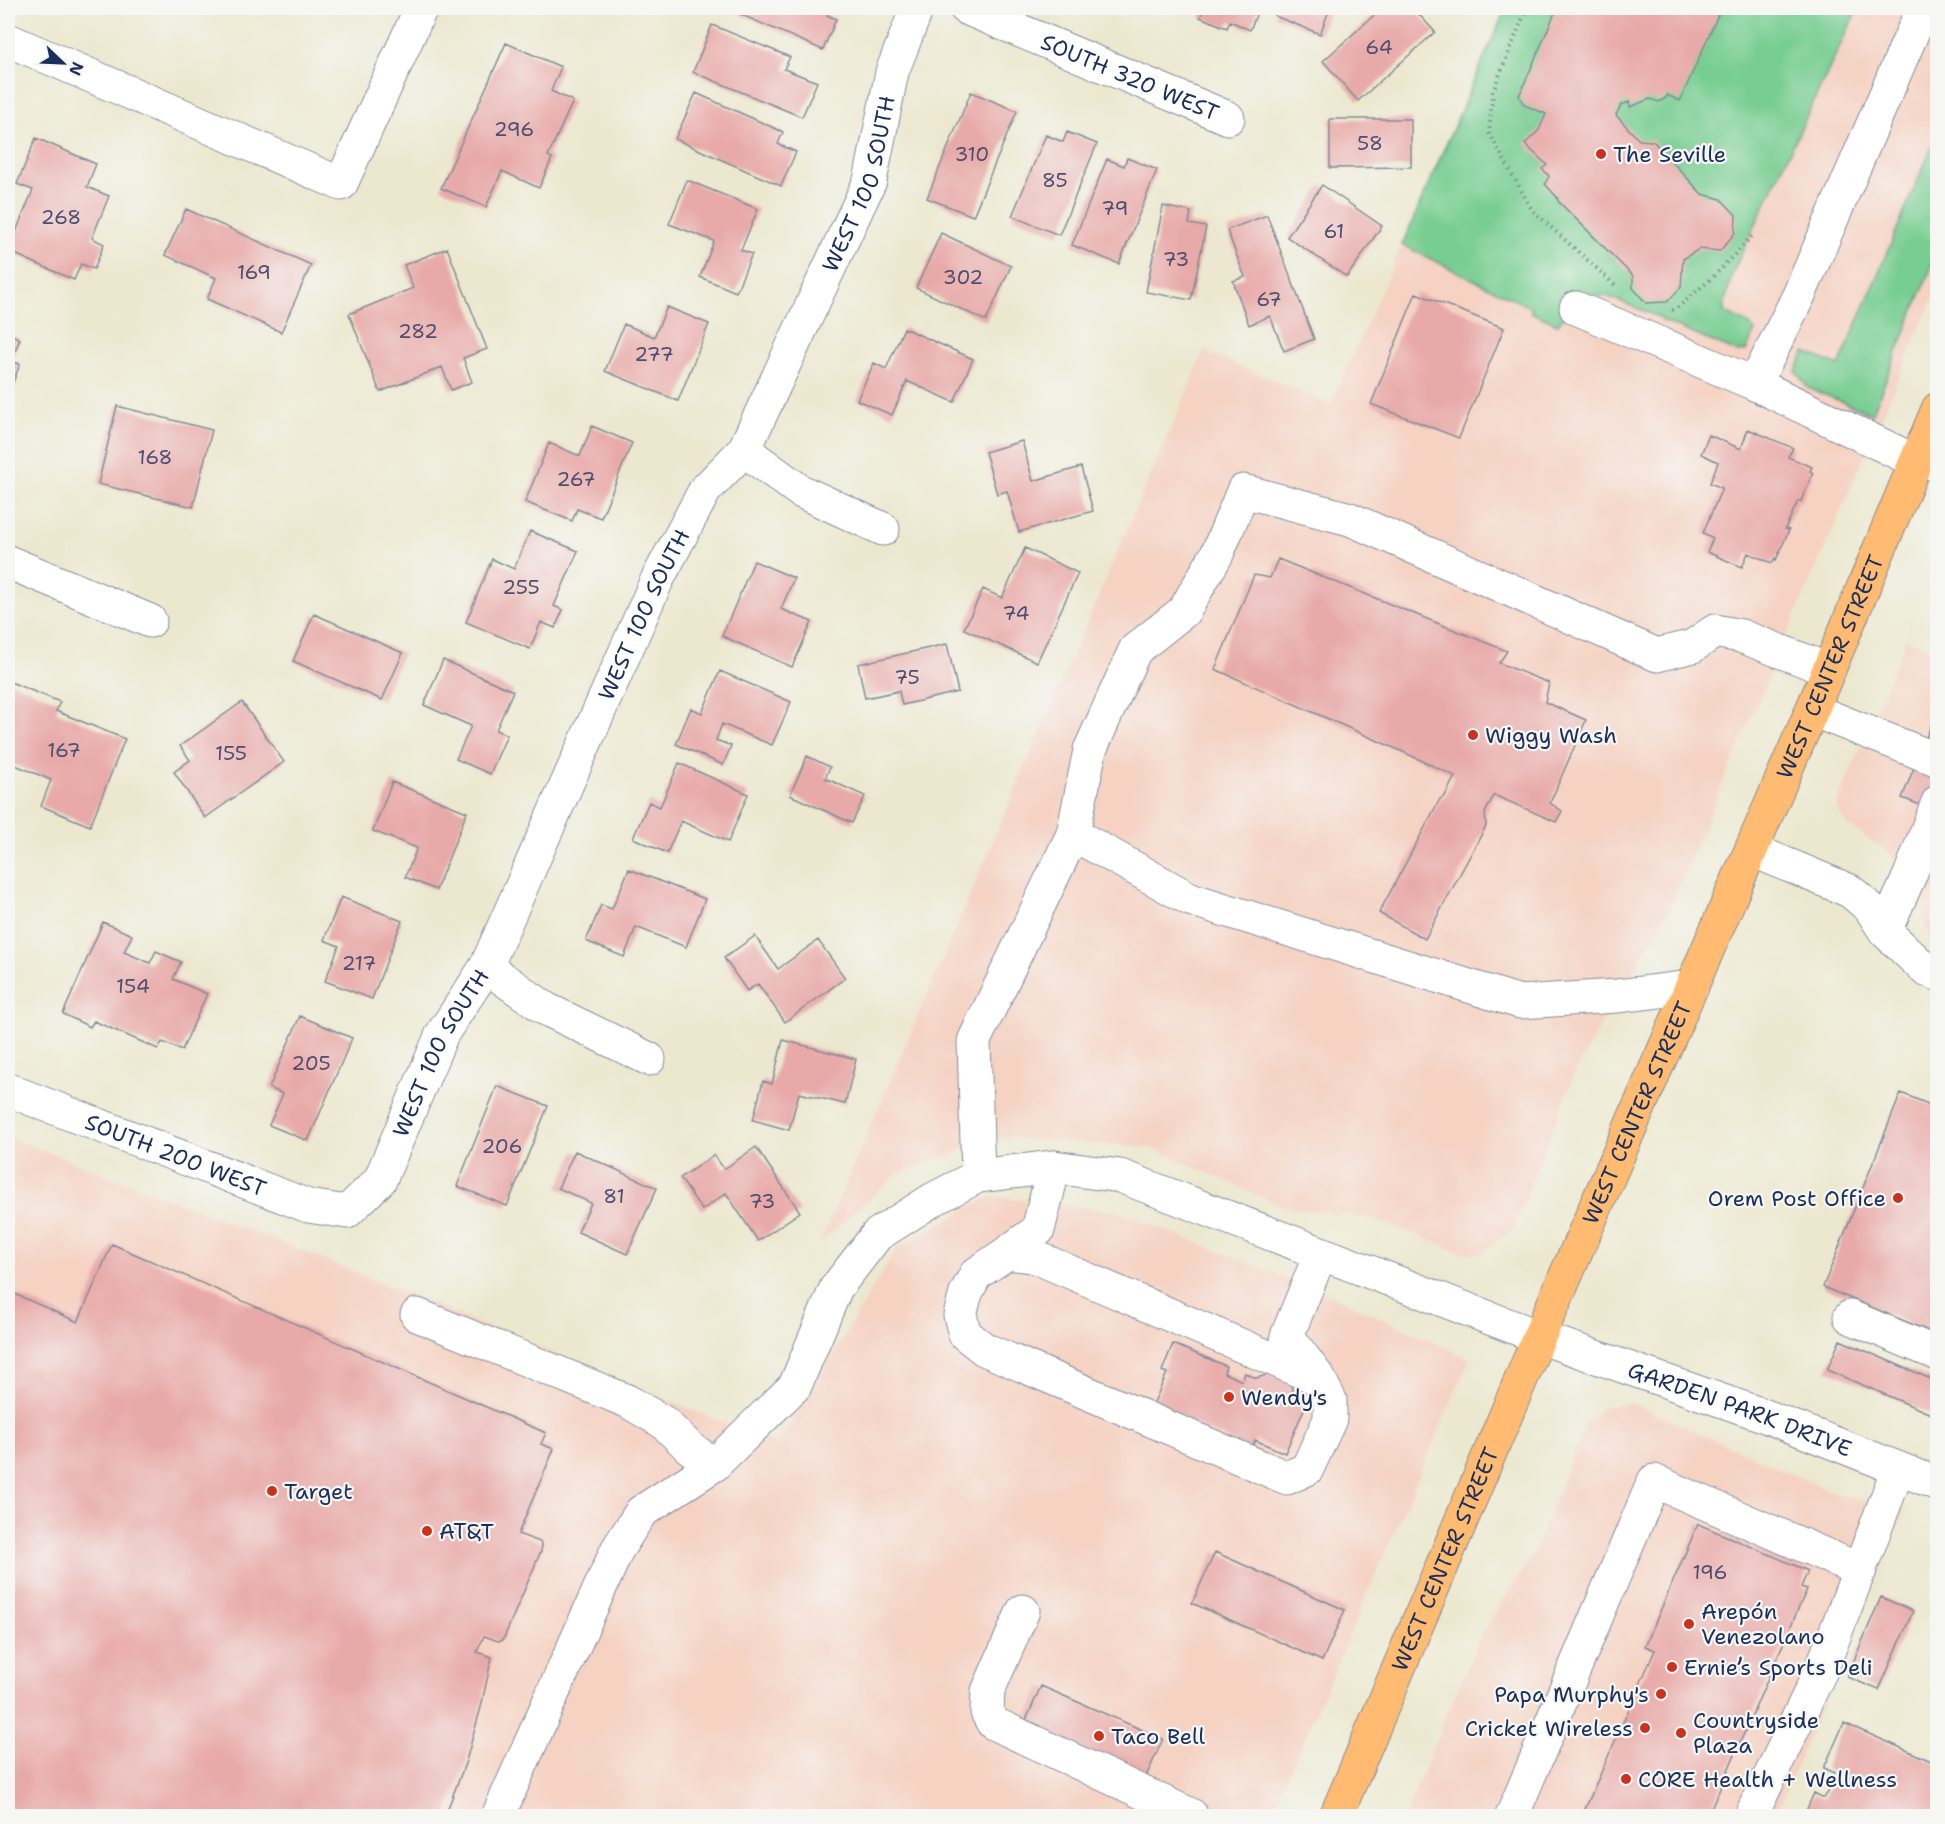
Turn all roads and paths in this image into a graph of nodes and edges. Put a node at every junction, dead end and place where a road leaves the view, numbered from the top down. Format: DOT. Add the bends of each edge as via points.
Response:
graph roads {
  1 [pos="421,8"];
  2 [pos="917,8"];
  3 [pos="966,8"];
  4 [pos="1527,8"];
  5 [pos="1923,8"];
  6 [pos="8,40"];
  7 [pos="1228,118"];
  8 [pos="1753,235"];
  9 [pos="1620,288"];
  10 [pos="1576,308"];
  11 [pos="1668,310"];
  12 [pos="1755,384"];
  13 [pos="1938,409"];
  14 [pos="744,450"];
  15 [pos="1926,462"];
  16 [pos="883,529"];
  17 [pos="8,562"];
  18 [pos="150,621"];
  19 [pos="1829,670"];
  20 [pos="1812,710"];
  21 [pos="1938,760"];
  22 [pos="1938,802"];
  23 [pos="1073,834"];
  24 [pos="1752,850"];
  25 [pos="1885,931"];
  26 [pos="486,967"];
  27 [pos="1938,974"];
  28 [pos="1692,987"];
  29 [pos="649,1059"];
  30 [pos="8,1090"];
  31 [pos="1054,1167"];
  32 [pos="978,1176"];
  33 [pos="347,1212"];
  34 [pos="1007,1253"];
  35 [pos="1320,1255"];
  36 [pos="417,1315"];
  37 [pos="1850,1317"];
  38 [pos="1539,1337"];
  39 [pos="1938,1354"];
  40 [pos="1320,1379"];
  41 [pos="714,1466"];
  42 [pos="1898,1469"];
  43 [pos="1938,1484"];
  44 [pos="1860,1570"];
  45 [pos="1023,1611"];
  46 [pos="1191,1815"];
  47 [pos="498,1816"];
  48 [pos="1336,1816"];
  49 [pos="1512,1816"];
  50 [pos="1751,1816"];
  1 -- 6 [label="street" via="341,184"];
  2 -- 14 [label="street, WEST 100 SOUTH" via="892,72 870,181"];
  3 -- 7 [label="street, SOUTH 320 WEST"];
  4 -- 9 [label="path" via="1493,91 1489,133 1532,210"];
  5 -- 12 [label="street" via="1799,295"];
  8 -- 11 [label="path" via="1687,300 1675,310"];
  10 -- 12 [label="street"];
  12 -- 15 [label="street"];
  13 -- 15 [label="main road, WEST CENTER STREET"];
  14 -- 16 [label="street" via="800,491"];
  14 -- 26 [label="street, WEST 100 SOUTH" via="705,490 657,580"];
  15 -- 19 [label="main road, WEST CENTER STREET"];
  17 -- 18 [label="street"];
  19 -- 20 [label="main road, WEST CENTER STREET"];
  19 -- 23 [label="street" via="1741,636 1715,631 1693,646 1658,655 1350,519 1243,491 1217,554 1184,611 1135,650 1090,750"];
  20 -- 21 [label="street"];
  20 -- 24 [label="main road, WEST CENTER STREET"];
  22 -- 25 [label="street"];
  23 -- 28 [label="street" via="1190,899 1520,1002"];
  23 -- 32 [label="street" via="974,1041"];
  24 -- 25 [label="street" via="1850,891 1870,909"];
  24 -- 28 [label="main road, WEST CENTER STREET"];
  25 -- 27 [label="street" via="1926,970"];
  26 -- 29 [label="street" via="546,1009"];
  26 -- 33 [label="street, WEST 100 SOUTH" via="442,1034 380,1180"];
  28 -- 38 [label="main road, WEST CENTER STREET"];
  30 -- 33 [label="street, SOUTH 200 WEST" via="308,1206"];
  31 -- 32 [label="street, GARDEN PARK DRIVE"];
  31 -- 34 [label="street" via="1038,1230"];
  31 -- 35 [label="street, GARDEN PARK DRIVE" via="1120,1176"];
  32 -- 41 [label="street" via="877,1235 836,1288 795,1386"];
  34 -- 40 [label="street" via="1033,1256"];
  34 -- 40 [label="street" via="976,1275 966,1293 960,1315 965,1334 984,1349 1287,1478 1307,1469 1330,1419 1330,1400"];
  35 -- 38 [label="street, GARDEN PARK DRIVE"];
  35 -- 40 [label="street" via="1287,1336"];
  36 -- 41 [label="street" via="627,1401 663,1422"];
  37 -- 39 [label="street"];
  38 -- 42 [label="street, GARDEN PARK DRIVE" via="1760,1414"];
  38 -- 48 [label="main road, WEST CENTER STREET"];
  41 -- 47 [label="street" via="640,1512 617,1550"];
  42 -- 43 [label="street, GARDEN PARK DRIVE"];
  42 -- 44 [label="street"];
  44 -- 49 [label="street" via="1654,1481"];
  44 -- 50 [label="street" via="1822,1668"];
  45 -- 46 [label="street" via="988,1691 987,1712 993,1723"];
}
